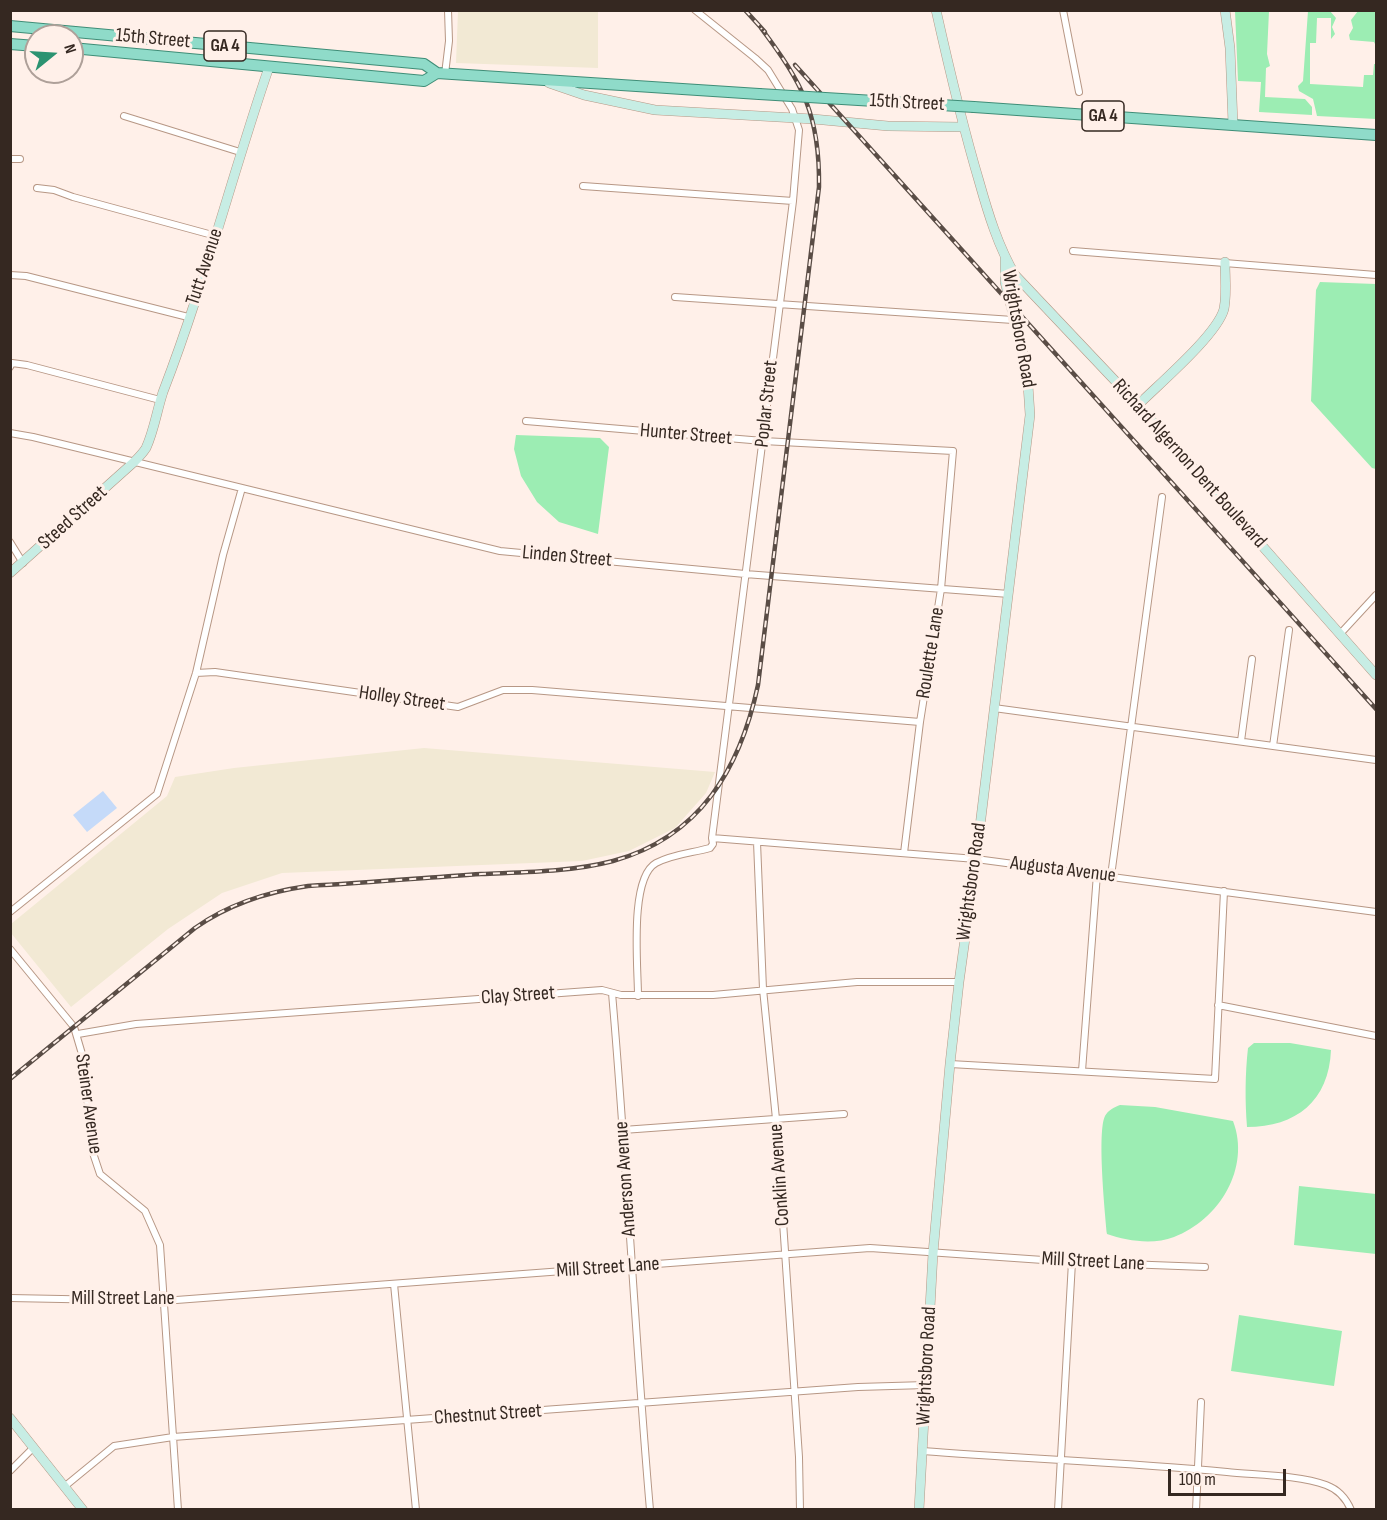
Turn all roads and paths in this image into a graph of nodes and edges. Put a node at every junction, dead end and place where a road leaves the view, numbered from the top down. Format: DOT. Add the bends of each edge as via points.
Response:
graph roads {
  1 [pos="448,10"];
  2 [pos="695,10"];
  3 [pos="936,10"];
  4 [pos="1063,10"];
  5 [pos="1225,10"];
  6 [pos="10,26"];
  7 [pos="84,49"];
  8 [pos="269,67"];
  9 [pos="441,73"];
  10 [pos="541,80"];
  11 [pos="1079,93"];
  12 [pos="124,116"];
  13 [pos="796,118"];
  14 [pos="1233,124"];
  15 [pos="963,128"];
  16 [pos="1377,135"];
  17 [pos="240,152"];
  18 [pos="10,159"];
  19 [pos="20,159"];
  20 [pos="583,186"];
  21 [pos="38,188"];
  22 [pos="793,201"];
  23 [pos="216,236"];
  24 [pos="1073,251"];
  25 [pos="1004,255"];
  26 [pos="1225,262"];
  27 [pos="10,275"];
  28 [pos="1377,275"];
  29 [pos="675,297"];
  30 [pos="778,304"];
  31 [pos="188,317"];
  32 [pos="1013,320"];
  33 [pos="10,367"];
  34 [pos="160,400"];
  35 [pos="1138,405"];
  36 [pos="526,421"];
  37 [pos="10,433"];
  38 [pos="763,441"];
  39 [pos="953,451"];
  40 [pos="134,462"];
  41 [pos="242,488"];
  42 [pos="1162,497"];
  43 [pos="10,542"];
  44 [pos="23,562"];
  45 [pos="10,573"];
  46 [pos="745,574"];
  47 [pos="941,589"];
  48 [pos="1009,594"];
  49 [pos="1377,595"];
  50 [pos="1289,630"];
  51 [pos="1340,634"];
  52 [pos="1251,659"];
  53 [pos="196,673"];
  54 [pos="1377,675"];
  55 [pos="729,707"];
  56 [pos="994,708"];
  57 [pos="920,722"];
  58 [pos="1131,726"];
  59 [pos="1241,741"];
  60 [pos="1273,746"];
  61 [pos="1377,760"];
  62 [pos="712,838"];
  63 [pos="757,842"];
  64 [pos="904,853"];
  65 [pos="976,859"];
  66 [pos="1097,874"];
  67 [pos="1112,876"];
  68 [pos="1224,891"];
  69 [pos="10,912"];
  70 [pos="1377,912"];
  71 [pos="10,949"];
  72 [pos="958,982"];
  73 [pos="763,989"];
  74 [pos="612,993"];
  75 [pos="638,996"];
  76 [pos="1218,1005"];
  77 [pos="78,1034"];
  78 [pos="1377,1036"];
  79 [pos="950,1064"];
  80 [pos="1082,1071"];
  81 [pos="844,1114"];
  82 [pos="776,1119"];
  83 [pos="622,1130"];
  84 [pos="933,1253"];
  85 [pos="786,1254"];
  86 [pos="1072,1262"];
  87 [pos="633,1266"];
  88 [pos="1205,1267"];
  89 [pos="394,1284"];
  90 [pos="10,1298"];
  91 [pos="163,1301"];
  92 [pos="926,1385"];
  93 [pos="794,1393"];
  94 [pos="1201,1402"];
  95 [pos="640,1404"];
  96 [pos="10,1419"];
  97 [pos="407,1420"];
  98 [pos="173,1437"];
  99 [pos="34,1447"];
  100 [pos="922,1451"];
  101 [pos="1061,1461"];
  102 [pos="1198,1469"];
  103 [pos="10,1470"];
  104 [pos="64,1487"];
  105 [pos="83,1509"];
  106 [pos="178,1509"];
  107 [pos="416,1509"];
  108 [pos="650,1509"];
  109 [pos="800,1509"];
  110 [pos="919,1509"];
  111 [pos="1058,1509"];
  112 [pos="1196,1509"];
  113 [pos="1351,1509"];
  1 -- 9 [label="street" via="449,41"];
  2 -- 13 [label="street, Poplar Street" via="768,70"];
  3 -- 15 [label="street, Wrightsboro Road"];
  4 -- 11 [label="street"];
  5 -- 14 [label="street"];
  6 -- 9 [label="main road, 15th Street / GA 4" via="424,64"];
  7 -- 8 [label="main road, 15th Street / GA 4"];
  8 -- 9 [label="main road, 15th Street / GA 4" via="424,81"];
  8 -- 17 [label="street, Tutt Avenue"];
  9 -- 10 [label="main road, 15th Street / GA 4"];
  10 -- 13 [label="street" via="655,110"];
  10 -- 14 [label="main road, 15th Street / GA 4, bridge"];
  12 -- 17 [label="street"];
  13 -- 15 [label="street"];
  13 -- 22 [label="street, Poplar Street" via="799,130"];
  14 -- 16 [label="main road, 15th Street / GA 4"];
  15 -- 25 [label="street, Wrightsboro Road"];
  17 -- 23 [label="street, Tutt Avenue"];
  18 -- 19 [label="street"];
  20 -- 22 [label="street"];
  21 -- 23 [label="street"];
  22 -- 30 [label="street, Poplar Street"];
  23 -- 31 [label="street, Tutt Avenue"];
  24 -- 26 [label="street"];
  25 -- 32 [label="street, Wrightsboro Road"];
  25 -- 35 [label="street, Richard Algernon Dent Boulevard" via="1015,275"];
  26 -- 28 [label="street"];
  26 -- 35 [label="street" via="1225,298 1218,321"];
  27 -- 31 [label="street"];
  29 -- 30 [label="street"];
  30 -- 32 [label="street"];
  30 -- 38 [label="street, Poplar Street"];
  31 -- 34 [label="street, Tutt Avenue"];
  32 -- 48 [label="street, Wrightsboro Road" via="1027,370 1030,416"];
  33 -- 34 [label="street" via="12,363 27,365"];
  34 -- 40 [label="street, Tutt Avenue" via="145,450"];
  35 -- 51 [label="street, Richard Algernon Dent Boulevard"];
  36 -- 38 [label="street, Hunter Street"];
  37 -- 40 [label="street, Linden Street"];
  38 -- 39 [label="street, Hunter Street"];
  38 -- 46 [label="street, Poplar Street"];
  39 -- 47 [label="street, Roulette Lane"];
  40 -- 41 [label="street, Linden Street"];
  40 -- 44 [label="street, Steed Street"];
  41 -- 46 [label="street, Linden Street" via="500,550"];
  41 -- 53 [label="street"];
  42 -- 58 [label="street"];
  43 -- 44 [label="street"];
  44 -- 45 [label="street, Steed Street"];
  46 -- 47 [label="street, Linden Street"];
  46 -- 55 [label="street, Poplar Street"];
  47 -- 48 [label="street, Linden Street"];
  47 -- 57 [label="street, Roulette Lane"];
  48 -- 56 [label="street, Wrightsboro Road"];
  49 -- 51 [label="street"];
  50 -- 60 [label="street"];
  51 -- 54 [label="street, Richard Algernon Dent Boulevard"];
  52 -- 59 [label="street"];
  53 -- 55 [label="street, Holley Street" via="215,672 458,707 503,690 532,690"];
  53 -- 69 [label="street" via="157,794"];
  55 -- 57 [label="street, Holley Street"];
  55 -- 62 [label="street, Poplar Street"];
  56 -- 58 [label="street"];
  56 -- 65 [label="street, Wrightsboro Road"];
  57 -- 64 [label="street, Roulette Lane"];
  58 -- 59 [label="street"];
  58 -- 67 [label="street"];
  59 -- 60 [label="street"];
  60 -- 61 [label="street"];
  62 -- 63 [label="street, Augusta Avenue"];
  62 -- 75 [label="street" via="710,848 654,863 646,875 637,905"];
  63 -- 64 [label="street, Augusta Avenue"];
  63 -- 73 [label="street, Conklin Avenue"];
  64 -- 65 [label="street, Augusta Avenue"];
  65 -- 66 [label="street, Augusta Avenue"];
  65 -- 72 [label="street, Wrightsboro Road"];
  66 -- 67 [label="street, Augusta Avenue"];
  66 -- 80 [label="street"];
  67 -- 68 [label="street, Augusta Avenue"];
  68 -- 70 [label="street, Augusta Avenue"];
  68 -- 76 [label="street"];
  71 -- 77 [label="street, Steiner Avenue"];
  72 -- 73 [label="street, Clay Street" via="857,982"];
  72 -- 79 [label="street, Wrightsboro Road"];
  73 -- 75 [label="street, Clay Street"];
  73 -- 82 [label="street, Conklin Avenue"];
  74 -- 75 [label="street, Clay Street"];
  74 -- 77 [label="street, Clay Street" via="602,990 184,1020"];
  74 -- 83 [label="street, Anderson Avenue"];
  76 -- 78 [label="street"];
  76 -- 80 [label="street" via="1215,1079"];
  77 -- 91 [label="street, Steiner Avenue" via="96,1164 100,1174 136,1202 149,1218 160,1245"];
  79 -- 80 [label="street"];
  79 -- 84 [label="street, Wrightsboro Road"];
  81 -- 82 [label="street"];
  82 -- 83 [label="street"];
  82 -- 85 [label="street, Conklin Avenue"];
  83 -- 87 [label="street, Anderson Avenue"];
  84 -- 85 [label="street, Mill Street Lane" via="870,1248"];
  84 -- 86 [label="street, Mill Street Lane"];
  84 -- 92 [label="street, Wrightsboro Road"];
  85 -- 87 [label="street, Mill Street Lane"];
  85 -- 93 [label="street, Conklin Avenue"];
  86 -- 88 [label="street, Mill Street Lane"];
  86 -- 101 [label="street"];
  87 -- 89 [label="street, Mill Street Lane"];
  87 -- 95 [label="street, Anderson Avenue"];
  89 -- 91 [label="street, Mill Street Lane"];
  89 -- 97 [label="street"];
  90 -- 91 [label="street, Mill Street Lane"];
  91 -- 98 [label="street, Steiner Avenue"];
  92 -- 93 [label="street, Chestnut Street"];
  92 -- 100 [label="street, Wrightsboro Road"];
  93 -- 95 [label="street, Chestnut Street"];
  93 -- 109 [label="street, Conklin Avenue"];
  94 -- 102 [label="street"];
  95 -- 97 [label="street, Chestnut Street"];
  95 -- 108 [label="street, Anderson Avenue"];
  96 -- 99 [label="street"];
  97 -- 98 [label="street, Chestnut Street"];
  97 -- 107 [label="street"];
  98 -- 104 [label="street, Chestnut Street" via="114,1446"];
  98 -- 106 [label="street, Steiner Avenue"];
  99 -- 103 [label="street"];
  99 -- 104 [label="street"];
  100 -- 101 [label="street"];
  100 -- 110 [label="street, Wrightsboro Road"];
  101 -- 102 [label="street"];
  101 -- 111 [label="street"];
  102 -- 112 [label="street"];
  102 -- 113 [label="street" via="1319,1483 1341,1495"];
  104 -- 105 [label="street"];
}
